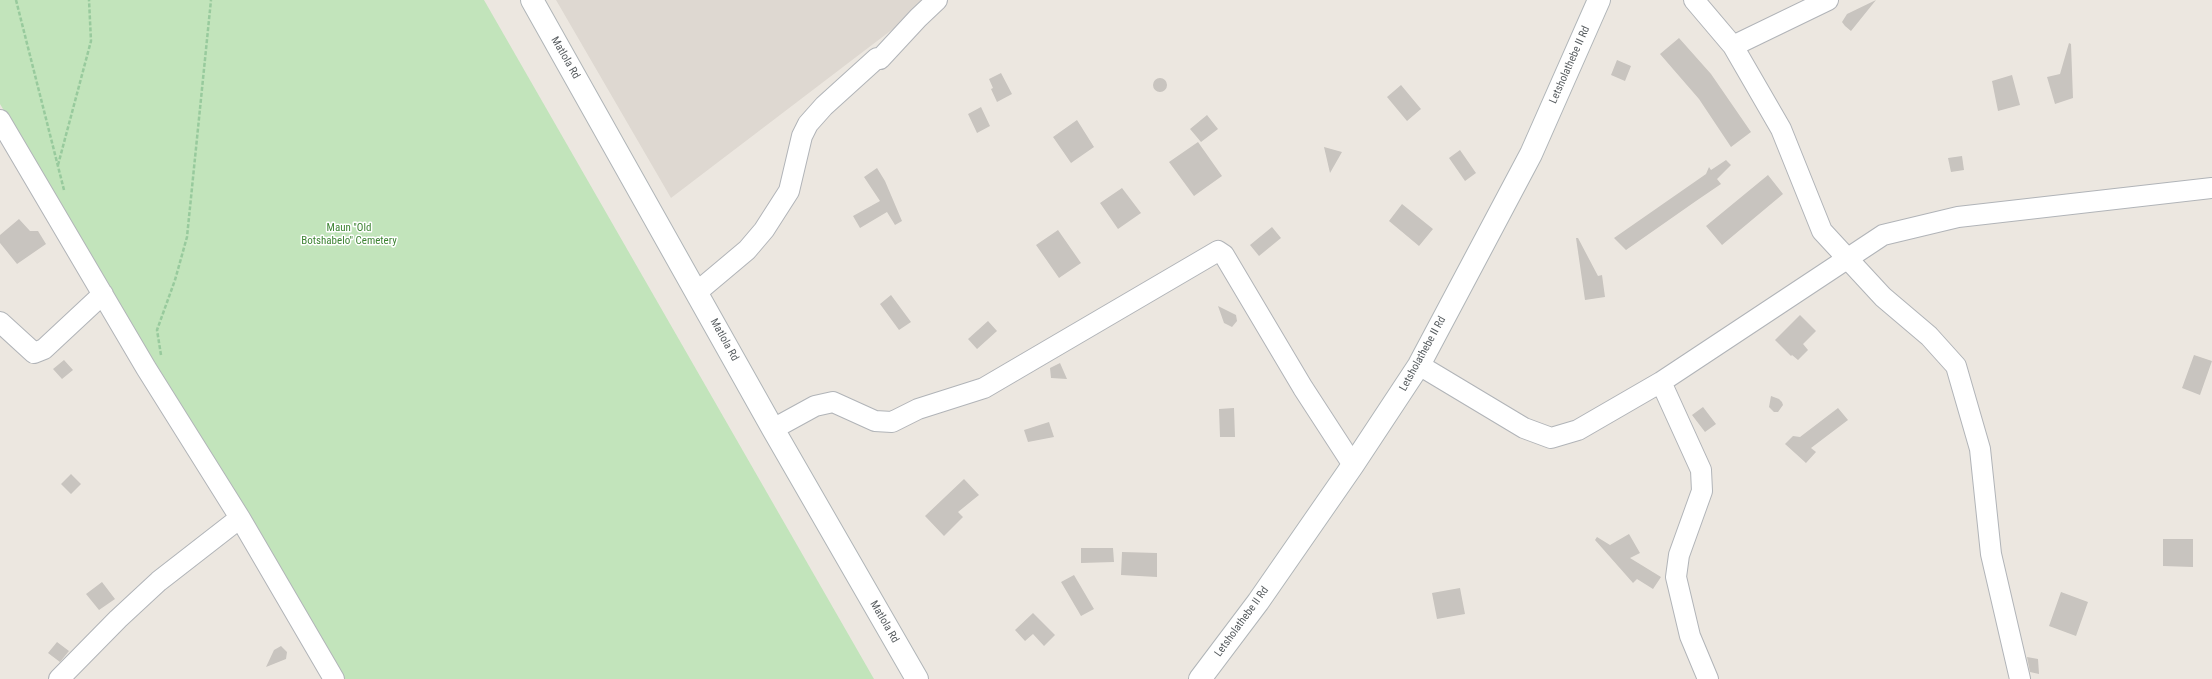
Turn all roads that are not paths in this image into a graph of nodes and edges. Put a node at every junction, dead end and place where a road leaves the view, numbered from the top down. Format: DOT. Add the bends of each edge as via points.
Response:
graph roads {
  1 [pos="532,0"];
  2 [pos="937,0"];
  3 [pos="1599,0"];
  4 [pos="1694,0"];
  5 [pos="1828,0"];
  6 [pos="1733,46"];
  7 [pos="0,120"];
  8 [pos="2212,188"];
  9 [pos="1847,259"];
  10 [pos="697,292"];
  11 [pos="103,294"];
  12 [pos="0,322"];
  13 [pos="1419,365"];
  14 [pos="1661,382"];
  15 [pos="773,429"];
  16 [pos="1354,464"];
  17 [pos="240,518"];
  18 [pos="59,679"];
  19 [pos="334,679"];
  20 [pos="917,679"];
  21 [pos="1200,679"];
  22 [pos="1708,679"];
  23 [pos="2020,679"];
  1 -- 10 [label="street, Matlola Rd"];
  2 -- 10 [label="street" via="880,59 878,58 824,106 808,124 802,136 789,191 780,207 747,250"];
  3 -- 13 [label="street, Letsholathebe II Rd" via="1531,154"];
  4 -- 6 [label="street"];
  5 -- 6 [label="street"];
  6 -- 9 [label="street" via="1781,129 1822,231"];
  7 -- 11 [label="street"];
  8 -- 9 [label="street" via="1958,217 1883,235"];
  9 -- 14 [label="street"];
  9 -- 23 [label="street" via="1883,297 1929,336 1956,366 1980,449 1991,554"];
  10 -- 15 [label="street, Matlola Rd"];
  11 -- 12 [label="street" via="44,349 34,353"];
  11 -- 17 [label="street"];
  13 -- 14 [label="street" via="1524,428 1551,438 1578,430"];
  13 -- 16 [label="street, Letsholathebe II Rd"];
  14 -- 22 [label="street" via="1701,470 1702,491 1679,555 1676,577 1690,636"];
  15 -- 16 [label="street" via="815,406 833,402 875,421 892,422 918,409 984,388 1218,251 1224,255 1303,388"];
  15 -- 20 [label="street, Matlola Rd"];
  16 -- 21 [label="street, Letsholathebe II Rd" via="1258,602"];
  17 -- 18 [label="street" via="159,581"];
  17 -- 19 [label="street"];
}
